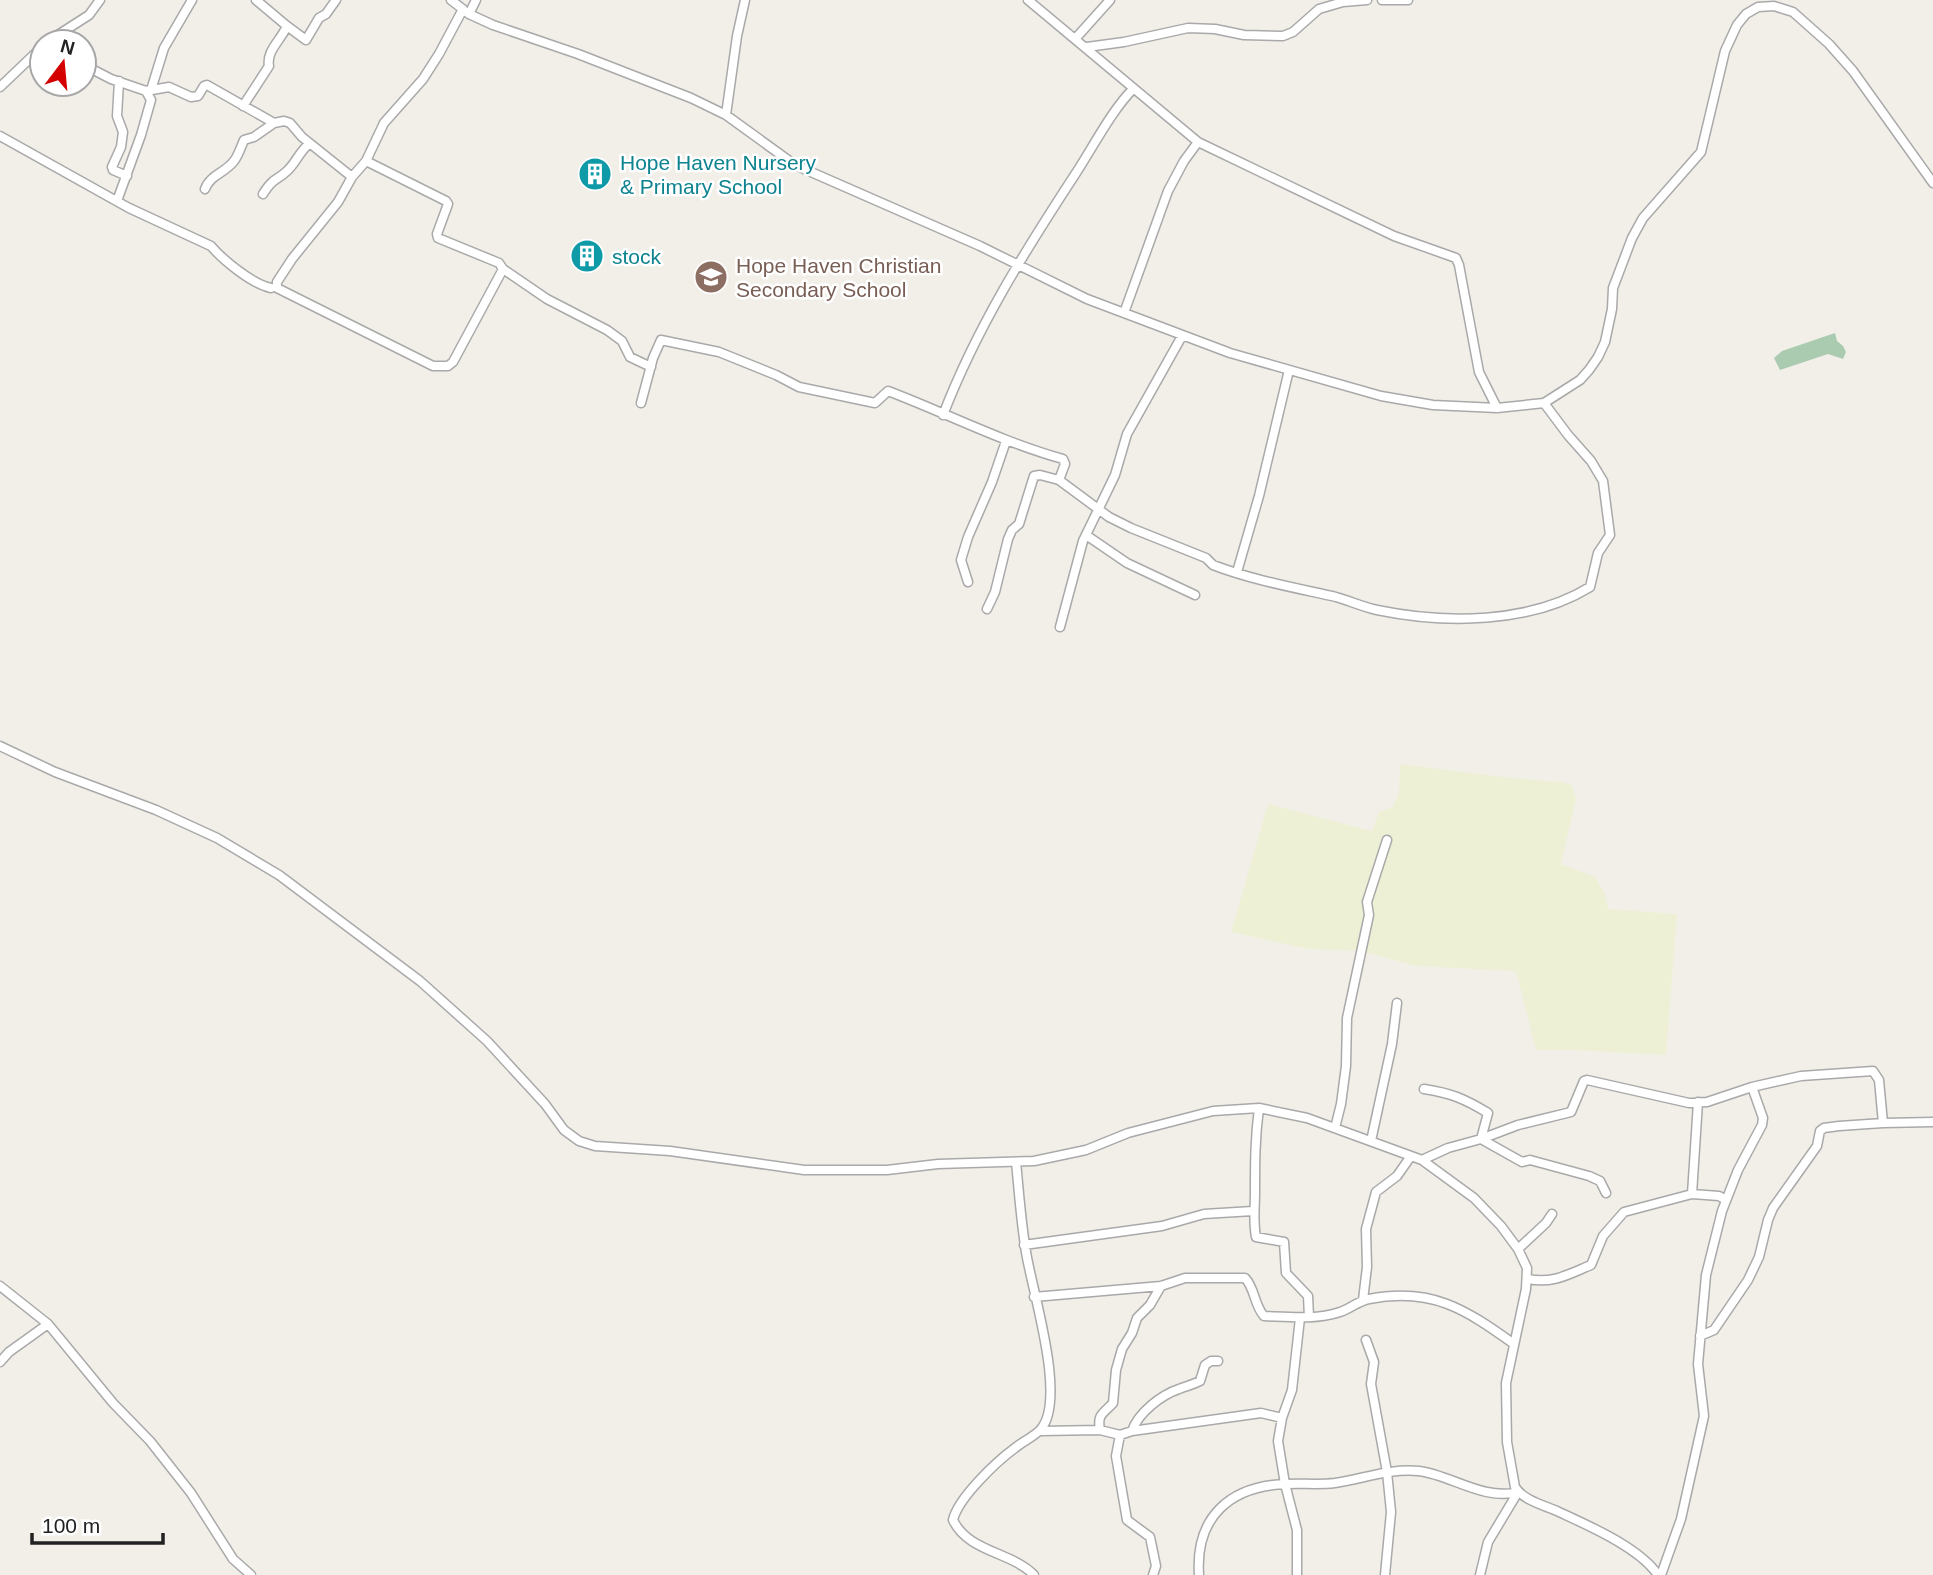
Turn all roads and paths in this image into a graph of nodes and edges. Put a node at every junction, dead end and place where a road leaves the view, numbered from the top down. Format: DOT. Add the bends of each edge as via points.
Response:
graph roads {
  1 [pos="100,0"];
  2 [pos="192,0"];
  3 [pos="256,0"];
  4 [pos="337,0"];
  5 [pos="452,0"];
  6 [pos="476,0"];
  7 [pos="745,0"];
  8 [pos="1028,0"];
  9 [pos="1110,0"];
  10 [pos="1367,0"];
  11 [pos="1382,0"];
  12 [pos="1408,0"];
  13 [pos="466,11"];
  14 [pos="287,26"];
  15 [pos="73,28"];
  16 [pos="1075,39"];
  17 [pos="1087,47"];
  18 [pos="28,60"];
  19 [pos="98,71"];
  20 [pos="119,81"];
  21 [pos="0,87"];
  22 [pos="1133,89"];
  23 [pos="149,91"];
  24 [pos="243,106"];
  25 [pos="726,115"];
  26 [pos="274,123"];
  27 [pos="0,136"];
  28 [pos="1198,142"];
  29 [pos="309,144"];
  30 [pos="366,161"];
  31 [pos="127,176"];
  32 [pos="352,177"];
  33 [pos="1933,183"];
  34 [pos="205,189"];
  35 [pos="263,194"];
  36 [pos="117,201"];
  37 [pos="1016,266"];
  38 [pos="503,270"];
  39 [pos="271,288"];
  40 [pos="1124,313"];
  41 [pos="1182,336"];
  42 [pos="651,367"];
  43 [pos="1289,370"];
  44 [pos="1544,402"];
  45 [pos="641,403"];
  46 [pos="1497,408"];
  47 [pos="943,415"];
  48 [pos="1006,441"];
  49 [pos="1059,480"];
  50 [pos="1098,510"];
  51 [pos="1086,535"];
  52 [pos="1237,572"];
  53 [pos="968,582"];
  54 [pos="1195,595"];
  55 [pos="987,609"];
  56 [pos="1060,627"];
  57 [pos="0,746"];
  58 [pos="1387,840"];
  59 [pos="1397,1003"];
  60 [pos="1752,1087"];
  61 [pos="1424,1089"];
  62 [pos="1698,1102"];
  63 [pos="1259,1108"];
  64 [pos="1933,1122"];
  65 [pos="1883,1123"];
  66 [pos="1335,1128"];
  67 [pos="1481,1139"];
  68 [pos="1371,1141"];
  69 [pos="1411,1156"];
  70 [pos="1422,1160"];
  71 [pos="1016,1162"];
  72 [pos="1606,1193"];
  73 [pos="1692,1194"];
  74 [pos="1726,1200"];
  75 [pos="1252,1211"];
  76 [pos="1552,1214"];
  77 [pos="1024,1245"];
  78 [pos="1518,1249"];
  79 [pos="1528,1279"];
  80 [pos="0,1286"];
  81 [pos="1161,1286"];
  82 [pos="1034,1297"];
  83 [pos="1363,1300"];
  84 [pos="1305,1317"];
  85 [pos="48,1324"];
  86 [pos="1700,1336"];
  87 [pos="1366,1340"];
  88 [pos="1514,1344"];
  89 [pos="1218,1361"];
  90 [pos="0,1362"];
  91 [pos="1282,1418"];
  92 [pos="1100,1430"];
  93 [pos="1040,1431"];
  94 [pos="1132,1431"];
  95 [pos="1120,1435"];
  96 [pos="1387,1472"];
  97 [pos="1285,1484"];
  98 [pos="1518,1492"];
  99 [pos="251,1575"];
  100 [pos="1034,1575"];
  101 [pos="1153,1575"];
  102 [pos="1199,1575"];
  103 [pos="1297,1575"];
  104 [pos="1385,1575"];
  105 [pos="1480,1575"];
  106 [pos="1660,1575"];
  1 -- 15 [label="street"];
  2 -- 23 [label="street" via="164,48"];
  3 -- 14 [label="street"];
  4 -- 14 [label="street" via="306,40"];
  5 -- 13 [label="street"];
  6 -- 13 [label="street"];
  7 -- 25 [label="street"];
  8 -- 16 [label="street"];
  9 -- 16 [label="street"];
  10 -- 17 [label="street" via="1320,9 1283,36 1188,28"];
  11 -- 12 [label="street"];
  13 -- 25 [label="street" via="511,32 662,85"];
  13 -- 30 [label="street" via="423,79 384,123"];
  14 -- 24 [label="street"];
  16 -- 17 [label="street"];
  17 -- 22 [label="street"];
  18 -- 21 [label="street"];
  19 -- 20 [label="street"];
  20 -- 23 [label="street"];
  20 -- 31 [label="street" via="117,116 123,132 112,167"];
  22 -- 28 [label="street"];
  22 -- 37 [label="street"];
  23 -- 24 [label="street" via="169,87 191,97 208,85"];
  23 -- 31 [label="street" via="151,100"];
  24 -- 26 [label="street"];
  25 -- 37 [label="street" via="795,165"];
  26 -- 29 [label="street" via="290,123"];
  26 -- 34 [label="street" via="244,140 235,160 208,181"];
  27 -- 36 [label="street"];
  28 -- 40 [label="street" via="1168,191"];
  28 -- 46 [label="street" via="1394,236 1456,258 1479,372"];
  29 -- 32 [label="street"];
  29 -- 35 [label="street"];
  30 -- 32 [label="street"];
  30 -- 38 [label="street" via="446,201 438,238 499,263"];
  31 -- 36 [label="street"];
  32 -- 38 [label="street" via="277,288 433,366 448,366"];
  33 -- 44 [label="street" via="1829,44 1793,12 1758,7 1737,25 1725,51 1701,152 1643,218 1632,238 1613,288 1598,357 1580,380"];
  36 -- 39 [label="street" via="211,246 219,258 260,286"];
  37 -- 40 [label="street"];
  37 -- 47 [label="street" via="996,298"];
  38 -- 42 [label="street" via="607,330 622,341 630,357"];
  40 -- 41 [label="street"];
  41 -- 43 [label="street"];
  41 -- 50 [label="street" via="1127,434"];
  42 -- 45 [label="street"];
  42 -- 47 [label="street" via="659,342 671,340 719,352 799,387 875,403 887,391"];
  43 -- 46 [label="street" via="1408,402"];
  43 -- 52 [label="street"];
  44 -- 46 [label="street"];
  44 -- 52 [label="street" via="1603,481 1608,512 1610,535 1598,553 1590,587 1570,599 1541,609 1451,618 1375,609"];
  47 -- 48 [label="street"];
  48 -- 49 [label="street" via="1063,459"];
  48 -- 53 [label="street" via="961,561"];
  49 -- 50 [label="street"];
  49 -- 55 [label="street" via="1034,476"];
  50 -- 51 [label="street"];
  50 -- 52 [label="street"];
  51 -- 54 [label="street" via="1127,563"];
  51 -- 56 [label="street"];
  57 -- 71 [label="street" via="217,838 279,875 421,981 487,1041 564,1130 579,1141 804,1170"];
  58 -- 66 [label="street" via="1367,902 1369,915 1347,1018 1346,1066"];
  59 -- 68 [label="street"];
  60 -- 62 [label="street"];
  60 -- 65 [label="street" via="1801,1076 1872,1071 1879,1080"];
  60 -- 74 [label="street" via="1762,1125"];
  61 -- 67 [label="street" via="1459,1096 1488,1113"];
  62 -- 67 [label="street" via="1587,1080 1572,1112"];
  62 -- 73 [label="street"];
  63 -- 66 [label="street"];
  63 -- 71 [label="street" via="1213,1111 1128,1133 1086,1150"];
  63 -- 75 [label="street"];
  64 -- 65 [label="street"];
  65 -- 86 [label="street" via="1820,1131 1817,1146 1773,1208 1748,1280 1714,1330"];
  66 -- 68 [label="street"];
  67 -- 70 [label="street" via="1448,1147"];
  67 -- 72 [label="street" via="1522,1162 1530,1160 1589,1176 1600,1181"];
  68 -- 69 [label="street"];
  69 -- 70 [label="street"];
  69 -- 83 [label="street" via="1397,1176 1376,1192 1366,1229"];
  70 -- 78 [label="street" via="1474,1198"];
  71 -- 77 [label="street"];
  73 -- 74 [label="street"];
  73 -- 79 [label="street" via="1624,1212 1603,1236 1591,1265 1562,1279"];
  74 -- 86 [label="street" via="1706,1275"];
  75 -- 77 [label="street" via="1203,1214 1162,1226"];
  75 -- 84 [label="street" via="1256,1237 1284,1242 1286,1273 1308,1296"];
  76 -- 78 [label="street"];
  77 -- 82 [label="street"];
  78 -- 79 [label="street"];
  79 -- 88 [label="street"];
  80 -- 85 [label="street"];
  81 -- 82 [label="street"];
  81 -- 84 [label="street" via="1185,1278 1245,1278 1264,1316"];
  81 -- 92 [label="street" via="1137,1318 1122,1349 1113,1404 1100,1413"];
  82 -- 93 [label="street" via="1049,1358 1049,1404"];
  83 -- 84 [label="street" via="1342,1312"];
  83 -- 88 [label="street" via="1425,1296 1440,1300"];
  84 -- 91 [label="street" via="1292,1390"];
  85 -- 90 [label="street"];
  85 -- 99 [label="street" via="150,1441 191,1493 233,1559"];
  86 -- 106 [label="street" via="1703,1416 1681,1519"];
  87 -- 96 [label="street" via="1374,1363 1371,1384"];
  88 -- 98 [label="street" via="1505,1408 1510,1466"];
  89 -- 94 [label="street" via="1205,1365 1200,1381 1158,1400"];
  91 -- 94 [label="street" via="1261,1413"];
  91 -- 97 [label="street" via="1278,1441"];
  92 -- 93 [label="street"];
  92 -- 95 [label="street"];
  93 -- 100 [label="street" via="1014,1448 962,1499 953,1520 968,1538"];
  94 -- 95 [label="street"];
  95 -- 101 [label="street" via="1116,1456 1126,1520 1150,1537 1156,1566"];
  96 -- 97 [label="street" via="1336,1482"];
  96 -- 98 [label="street" via="1433,1473 1479,1490"];
  96 -- 104 [label="street" via="1391,1512"];
  97 -- 102 [label="street" via="1255,1489 1217,1507 1201,1546"];
  97 -- 103 [label="street" via="1297,1530"];
  98 -- 105 [label="street" via="1488,1542"];
  98 -- 106 [label="street" via="1623,1544"];
}
